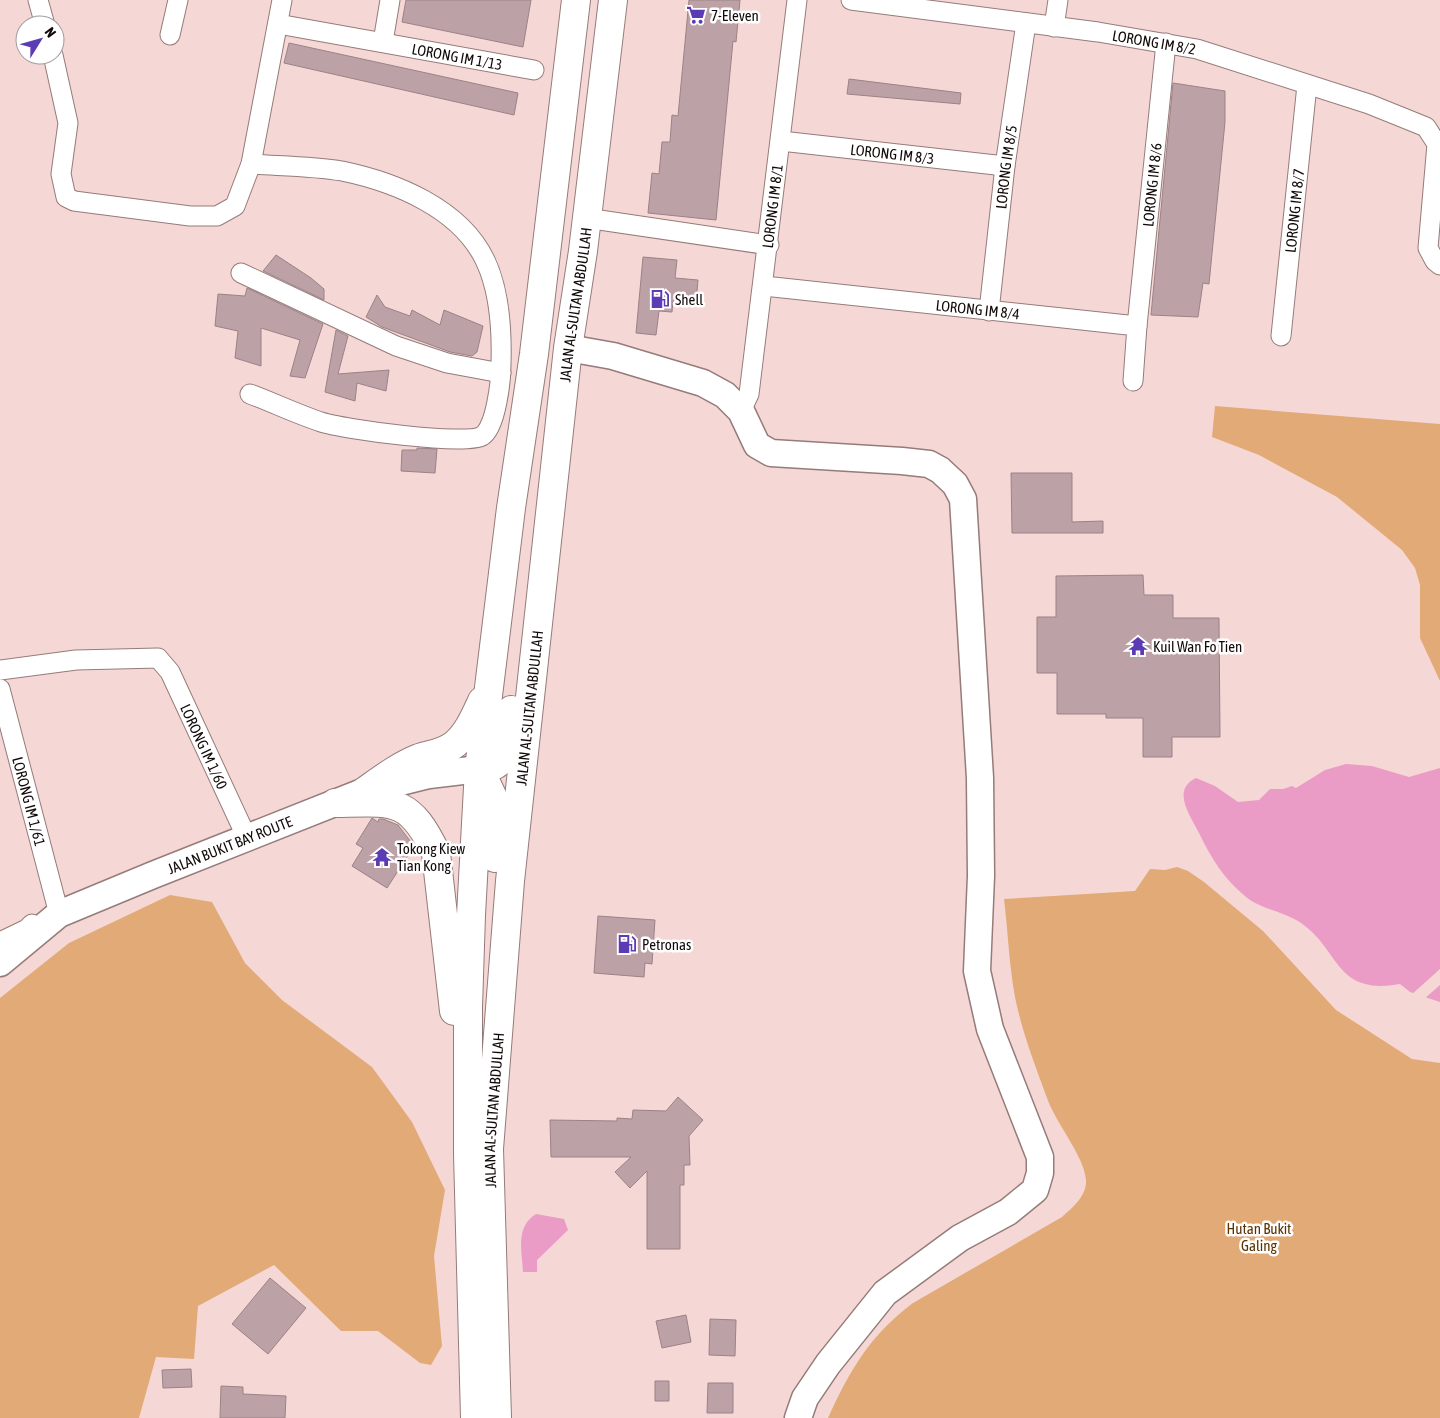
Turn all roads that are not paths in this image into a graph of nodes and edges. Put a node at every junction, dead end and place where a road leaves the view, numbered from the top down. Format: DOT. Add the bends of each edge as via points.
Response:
graph roads {
  1 [pos="38,0"];
  2 [pos="178,0"];
  3 [pos="282,0"];
  4 [pos="390,0"];
  5 [pos="613,0"];
  6 [pos="797,0"];
  7 [pos="850,0"];
  8 [pos="1058,0"];
  9 [pos="576,4"];
  10 [pos="42,15"];
  11 [pos="1026,23"];
  12 [pos="278,24"];
  13 [pos="1054,27"];
  14 [pos="170,35"];
  15 [pos="383,42"];
  16 [pos="1166,43"];
  17 [pos="56,65"];
  18 [pos="534,70"];
  19 [pos="1307,85"];
  20 [pos="780,141"];
  21 [pos="251,164"];
  22 [pos="1005,166"];
  23 [pos="586,218"];
  24 [pos="768,245"];
  25 [pos="1437,263"];
  26 [pos="241,273"];
  27 [pos="764,286"];
  28 [pos="989,311"];
  29 [pos="1136,326"];
  30 [pos="1280,336"];
  31 [pos="502,348"];
  32 [pos="568,348"];
  33 [pos="534,354"];
  34 [pos="501,373"];
  35 [pos="1133,381"];
  36 [pos="250,394"];
  37 [pos="741,411"];
  38 [pos="0,670"];
  39 [pos="0,689"];
  40 [pos="488,689"];
  41 [pos="479,769"];
  42 [pos="365,791"];
  43 [pos="335,803"];
  44 [pos="247,838"];
  45 [pos="57,908"];
  46 [pos="0,942"];
  47 [pos="0,963"];
  48 [pos="479,1152"];
  49 [pos="493,1415"];
  50 [pos="798,1418"];
  1 -- 10 [label="street"];
  2 -- 14 [label="street"];
  3 -- 12 [label="street"];
  4 -- 15 [label="street"];
  5 -- 23 [label="main road, JALAN AL-SULTAN ABDULLAH"];
  6 -- 20 [label="street, LORONG IM 8/1"];
  7 -- 11 [label="street, LORONG IM 8/2"];
  8 -- 13 [label="street"];
  9 -- 33 [label="main road"];
  11 -- 13 [label="street, LORONG IM 8/2"];
  11 -- 22 [label="street, LORONG IM 8/5"];
  12 -- 15 [label="street, LORONG IM 1/13"];
  12 -- 21 [label="street"];
  13 -- 16 [label="street, LORONG IM 8/2"];
  15 -- 18 [label="street, LORONG IM 1/13"];
  16 -- 19 [label="street, LORONG IM 8/2" via="1236,61"];
  16 -- 29 [label="street, LORONG IM 8/6"];
  17 -- 21 [label="street" via="68,123 60,174 66,197 74,201 190,216 217,216 235,206"];
  19 -- 25 [label="street, LORONG IM 8/2" via="1426,126 1437,144 1428,248"];
  19 -- 30 [label="street, LORONG IM 8/7"];
  20 -- 22 [label="street, LORONG IM 8/3"];
  20 -- 24 [label="street, LORONG IM 8/1"];
  21 -- 31 [label="street" via="340,171 390,183 446,215 470,238 484,259 497,301"];
  22 -- 28 [label="street, LORONG IM 8/5"];
  23 -- 24 [label="street"];
  23 -- 32 [label="main road, JALAN AL-SULTAN ABDULLAH"];
  24 -- 27 [label="street, LORONG IM 8/1"];
  26 -- 34 [label="street" via="396,346 447,363"];
  27 -- 28 [label="street, LORONG IM 8/4"];
  27 -- 37 [label="street, LORONG IM 8/1" via="749,394"];
  28 -- 29 [label="street, LORONG IM 8/4"];
  29 -- 35 [label="street"];
  31 -- 33 [label="street"];
  31 -- 34 [label="street"];
  32 -- 37 [label="street" via="613,356 703,383 725,394"];
  32 -- 41 [label="main road" via="544,452 531,535 507,739 502,759 494,766"];
  32 -- 48 [label="main road, JALAN AL-SULTAN ABDULLAH"];
  33 -- 40 [label="main road"];
  34 -- 36 [label="street" via="492,425 482,436 472,438 345,428"];
  37 -- 50 [label="street" via="757,445 770,453 929,464 955,484 963,499 980,778 981,876 977,971 990,1029 1040,1157 1036,1190 1008,1212 960,1238 885,1293 828,1364 805,1398"];
  38 -- 44 [label="street, LORONG IM 1/60" via="76,660 158,658 170,672"];
  39 -- 45 [label="street, LORONG IM 1/61"];
  40 -- 41 [label="main road"];
  40 -- 42 [label="main road" via="468,729 456,743 446,751 419,758 394,770"];
  41 -- 42 [label="street, JALAN BUKIT BAY ROUTE" via="429,774"];
  41 -- 48 [label="main road" via="498,808 488,943"];
  42 -- 43 [label="street, JALAN BUKIT BAY ROUTE"];
  43 -- 44 [label="street, JALAN BUKIT BAY ROUTE"];
  43 -- 48 [label="main road" via="397,806 416,816 436,853"];
  44 -- 45 [label="street, JALAN BUKIT BAY ROUTE"];
  45 -- 46 [label="street" via="27,929"];
  45 -- 47 [label="street, JALAN BUKIT BAY ROUTE"];
  48 -- 49 [label="main road, JALAN AL-SULTAN ABDULLAH"];
}
